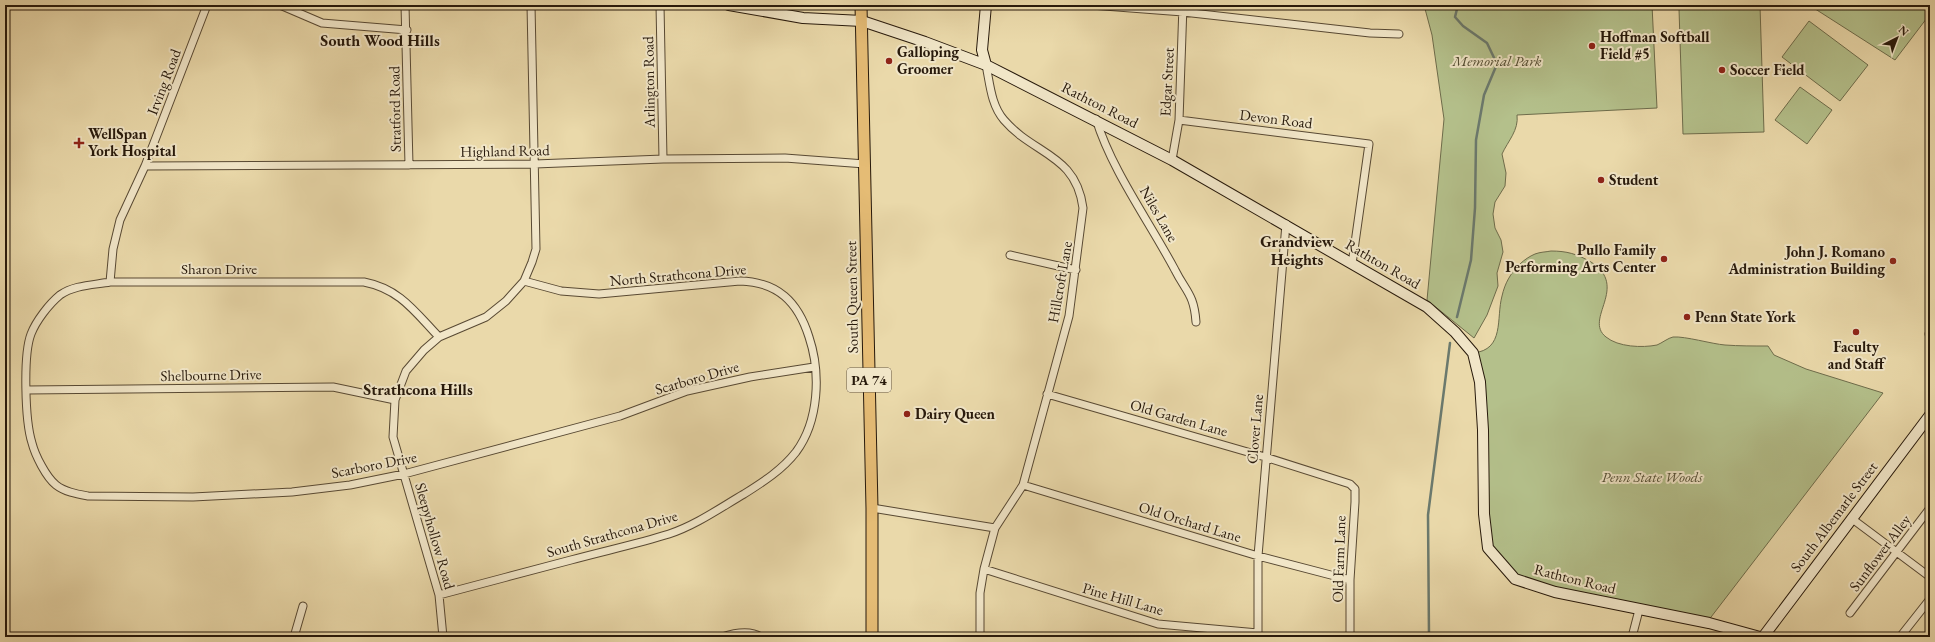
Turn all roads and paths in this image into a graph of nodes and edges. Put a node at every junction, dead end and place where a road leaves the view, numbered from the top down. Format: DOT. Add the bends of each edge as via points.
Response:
graph roads {
  1 [pos="207,5"];
  2 [pos="280,5"];
  3 [pos="405,5"];
  4 [pos="532,5"];
  5 [pos="660,5"];
  6 [pos="729,5"];
  7 [pos="861,5"];
  8 [pos="986,5"];
  9 [pos="1091,5"];
  10 [pos="1183,8"];
  11 [pos="862,21"];
  12 [pos="407,30"];
  13 [pos="1399,34"];
  14 [pos="986,65"];
  15 [pos="1096,119"];
  16 [pos="1179,120"];
  17 [pos="663,159"];
  18 [pos="1172,160"];
  19 [pos="535,164"];
  20 [pos="865,164"];
  21 [pos="409,165"];
  22 [pos="144,166"];
  23 [pos="1286,224"];
  24 [pos="1010,255"];
  25 [pos="1352,264"];
  26 [pos="1076,270"];
  27 [pos="524,281"];
  28 [pos="110,282"];
  29 [pos="1196,322"];
  30 [pos="439,337"];
  31 [pos="26,363"];
  32 [pos="814,367"];
  33 [pos="27,390"];
  34 [pos="1047,394"];
  35 [pos="395,400"];
  36 [pos="1930,415"];
  37 [pos="796,452"];
  38 [pos="1265,457"];
  39 [pos="404,474"];
  40 [pos="1350,484"];
  41 [pos="1023,485"];
  42 [pos="872,508"];
  43 [pos="1930,508"];
  44 [pos="1851,518"];
  45 [pos="995,528"];
  46 [pos="1897,552"];
  47 [pos="1258,556"];
  48 [pos="984,569"];
  49 [pos="1930,577"];
  50 [pos="1350,580"];
  51 [pos="439,595"];
  52 [pos="1930,599"];
  53 [pos="303,606"];
  54 [pos="1639,610"];
  55 [pos="1850,613"];
  56 [pos="1258,635"];
  57 [pos="294,637"];
  58 [pos="444,637"];
  59 [pos="722,637"];
  60 [pos="761,637"];
  61 [pos="872,637"];
  62 [pos="980,637"];
  63 [pos="1350,637"];
  64 [pos="1632,637"];
  65 [pos="1760,637"];
  66 [pos="1763,637"];
  67 [pos="1900,637"];
  1 -- 22 [label="street, Irving Road"];
  2 -- 12 [label="street" via="322,23"];
  3 -- 12 [label="street, Stratford Road"];
  4 -- 19 [label="street, Sleepyhollow Road"];
  5 -- 17 [label="street, Arlington Road"];
  6 -- 11 [label="street, Rathton Road" via="803,18"];
  7 -- 11 [label="main road, South Queen Street / PA 74"];
  8 -- 14 [label="street" via="982,50"];
  9 -- 10 [label="street"];
  10 -- 13 [label="street" via="1370,33"];
  10 -- 16 [label="street, Edgar Street"];
  11 -- 14 [label="street, Rathton Road"];
  11 -- 20 [label="main road, South Queen Street / PA 74"];
  12 -- 21 [label="street, Stratford Road"];
  14 -- 15 [label="street, Rathton Road"];
  14 -- 26 [label="street, Hillcroft Lane" via="993,100 1004,120 1059,162 1073,177 1081,193 1083,208"];
  15 -- 18 [label="street, Rathton Road"];
  15 -- 29 [label="street, Niles Lane" via="1112,160 1176,273 1191,294"];
  16 -- 18 [label="street, Edgar Street"];
  16 -- 25 [label="street, Devon Road" via="1369,144"];
  17 -- 19 [label="street, Highland Road"];
  17 -- 20 [label="street, Highland Road" via="785,158"];
  18 -- 23 [label="street, Rathton Road"];
  19 -- 21 [label="street, Highland Road"];
  19 -- 27 [label="street, Sleepyhollow Road" via="536,249"];
  20 -- 42 [label="main road, South Queen Street / PA 74"];
  21 -- 22 [label="street, Highland Road"];
  22 -- 28 [label="street, Irving Road" via="120,220 113,249"];
  23 -- 25 [label="street, Rathton Road"];
  23 -- 38 [label="street, Clover Lane"];
  24 -- 26 [label="street"];
  25 -- 54 [label="street, Rathton Road" via="1427,307 1455,332 1473,353 1480,382 1484,514 1488,548 1515,579 1555,592"];
  26 -- 34 [label="street, Hillcroft Lane" via="1069,316"];
  27 -- 30 [label="street, Sleepyhollow Road" via="506,301 486,317"];
  27 -- 32 [label="street, North Strathcona Drive" via="561,291 599,294 740,281 757,282 778,290 796,308 809,336"];
  28 -- 30 [label="street, Sharon Drive" via="364,282 378,285 398,295"];
  28 -- 31 [label="street, Sharon Drive" via="75,288 60,295 47,309 31,334"];
  30 -- 35 [label="street, Sleepyhollow Road" via="406,371"];
  31 -- 33 [label="street, Scarboro Drive"];
  32 -- 37 [label="street, North Strathcona Drive" via="815,405 804,439"];
  32 -- 39 [label="street, Scarboro Drive" via="750,377 687,391 620,416"];
  33 -- 35 [label="street, Shelbourne Drive" via="333,387"];
  33 -- 39 [label="street, Scarboro Drive" via="28,425 38,460 56,484 71,492 88,496 193,497 292,492 350,485"];
  34 -- 38 [label="street, Old Garden Lane"];
  34 -- 41 [label="street, Hillcroft Lane"];
  35 -- 39 [label="street, Sleepyhollow Road" via="393,437"];
  36 -- 44 [label="street, South Albemarle Street"];
  37 -- 51 [label="street, South Strathcona Drive" via="778,472 762,483 711,514 670,533"];
  38 -- 40 [label="street, Old Garden Lane"];
  38 -- 47 [label="street, Clover Lane"];
  39 -- 51 [label="street, Sleepyhollow Road"];
  40 -- 50 [label="street, Old Farm Lane" via="1355,489"];
  41 -- 45 [label="street, Hillcroft Lane"];
  41 -- 47 [label="street, Old Orchard Lane"];
  42 -- 45 [label="street"];
  42 -- 61 [label="main road, South Queen Street / PA 74"];
  43 -- 46 [label="street, Sunflower Alley"];
  44 -- 46 [label="street"];
  44 -- 66 [label="street, South Albemarle Street"];
  45 -- 48 [label="street, Hillcroft Lane"];
  46 -- 49 [label="street"];
  46 -- 55 [label="street, Sunflower Alley"];
  47 -- 50 [label="street, Old Orchard Lane"];
  47 -- 56 [label="street, Clover Lane"];
  48 -- 56 [label="street, Pine Hill Lane" via="1158,624"];
  48 -- 62 [label="street, Hillcroft Lane" via="980,593"];
  50 -- 63 [label="street, Old Farm Lane"];
  51 -- 58 [label="street, Sleepyhollow Road"];
  52 -- 67 [label="street"];
  53 -- 57 [label="street"];
  54 -- 64 [label="street"];
  54 -- 65 [label="street, Rathton Road" via="1709,623"];
  59 -- 60 [label="street" via="742,632"];
}
